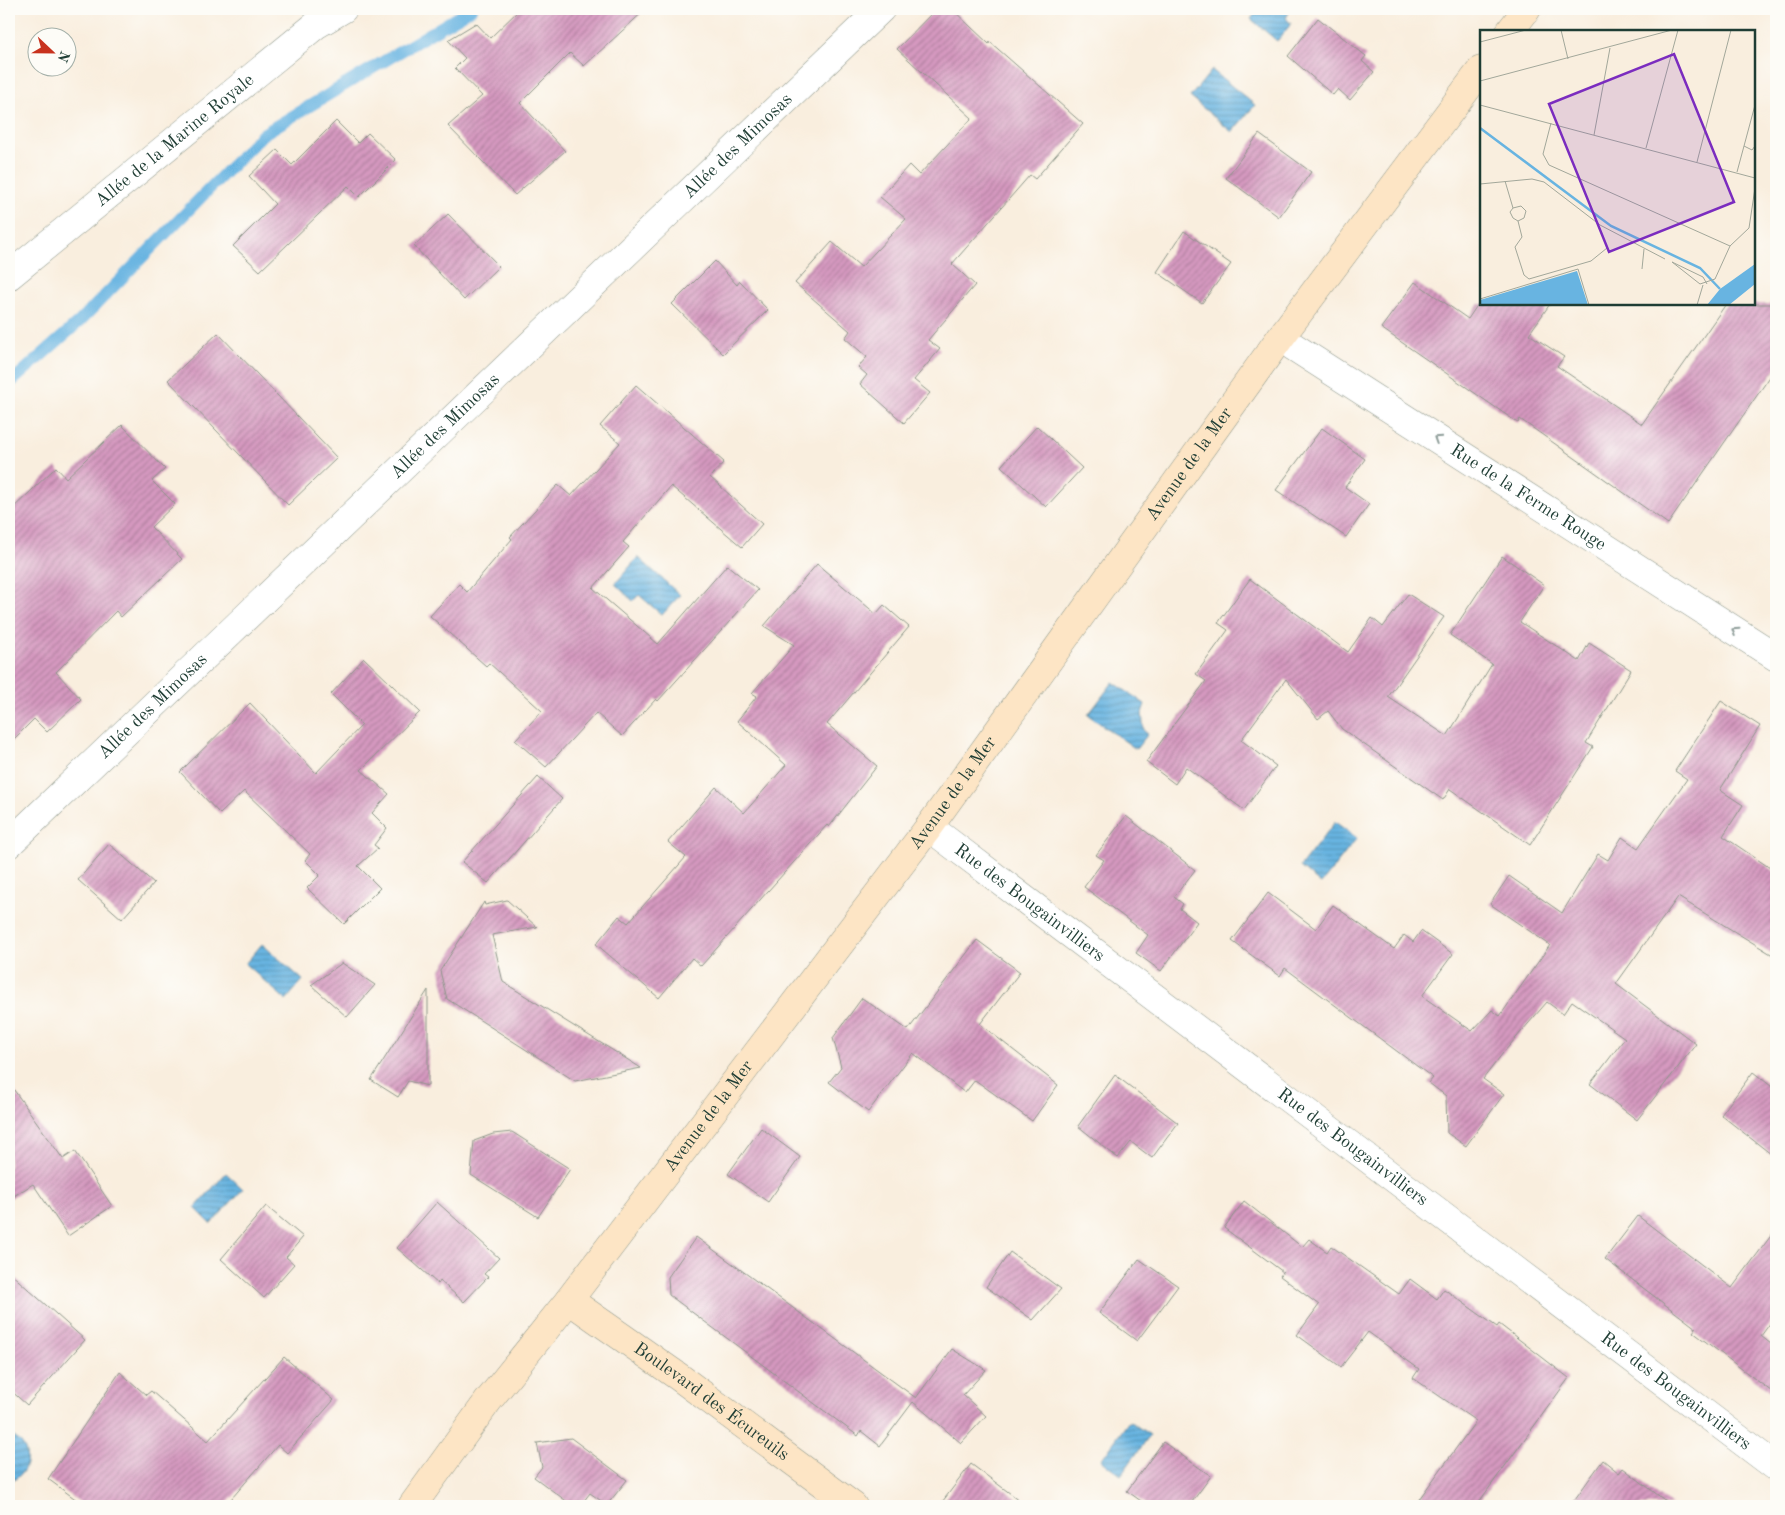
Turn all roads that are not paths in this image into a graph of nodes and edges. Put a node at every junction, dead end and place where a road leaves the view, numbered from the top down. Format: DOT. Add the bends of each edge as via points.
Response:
graph roads {
  1 [pos="344,9"];
  2 [pos="881,9"];
  3 [pos="1527,9"];
  4 [pos="1511,30"];
  5 [pos="1480,71"];
  6 [pos="9,276"];
  7 [pos="1280,338"];
  8 [pos="1776,657"];
  9 [pos="928,827"];
  10 [pos="9,844"];
  11 [pos="569,1300"];
  12 [pos="1776,1467"];
  13 [pos="412,1506"];
  14 [pos="853,1506"];
  1 -- 6 [label="street, Allée de la Marine Royale" via="316,25"];
  2 -- 10 [label="street, Allée des Mimosas"];
  3 -- 4 [label="main road"];
  5 -- 7 [label="main road, Avenue de la Mer"];
  8 -- 7 [label="street, Rue de la Ferme Rouge, one-way"];
  7 -- 9 [label="main road, Avenue de la Mer"];
  9 -- 11 [label="main road, Avenue de la Mer"];
  9 -- 12 [label="street, Rue des Bougainvilliers"];
  11 -- 13 [label="main road, Avenue de la Mer" via="488,1401"];
  11 -- 14 [label="main road, Boulevard des Écureuils" via="679,1376"];
}
